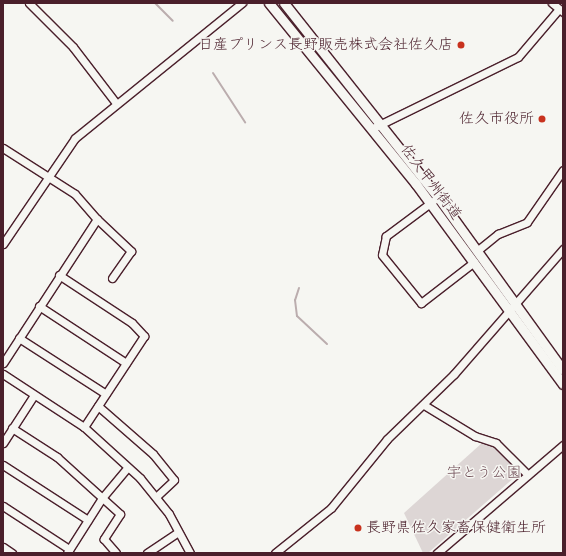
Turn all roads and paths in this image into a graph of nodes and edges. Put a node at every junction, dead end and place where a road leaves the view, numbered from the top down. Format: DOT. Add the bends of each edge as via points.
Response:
graph roads {
  1 [pos="29,3"];
  2 [pos="242,3"];
  3 [pos="269,3"];
  4 [pos="284,3"];
  5 [pos="552,3"];
  6 [pos="561,11"];
  7 [pos="116,103"];
  8 [pos="377,126"];
  9 [pos="3,148"];
  10 [pos="563,170"];
  11 [pos="46,177"];
  12 [pos="434,200"];
  13 [pos="97,219"];
  14 [pos="3,244"];
  15 [pos="563,249"];
  16 [pos="478,250"];
  17 [pos="474,262"];
  18 [pos="59,275"];
  19 [pos="112,278"];
  20 [pos="39,306"];
  21 [pos="512,307"];
  22 [pos="19,338"];
  23 [pos="3,363"];
  24 [pos="126,363"];
  25 [pos="563,370"];
  26 [pos="3,374"];
  27 [pos="563,384"];
  28 [pos="106,394"];
  29 [pos="34,395"];
  30 [pos="424,404"];
  31 [pos="98,406"];
  32 [pos="84,427"];
  33 [pos="12,428"];
  34 [pos="3,443"];
  35 [pos="563,445"];
  36 [pos="3,465"];
  37 [pos="128,467"];
  38 [pos="528,475"];
  39 [pos="157,496"];
  40 [pos="102,498"];
  41 [pos="3,506"];
  42 [pos="88,520"];
  43 [pos="178,532"];
  44 [pos="3,547"];
  45 [pos="68,551"];
  46 [pos="12,553"];
  47 [pos="116,553"];
  48 [pos="147,553"];
  49 [pos="190,553"];
  50 [pos="275,553"];
  51 [pos="437,553"];
  1 -- 7 [label="street" via="73,47"];
  2 -- 7 [label="street"];
  3 -- 8 [label="main road, 佐久甲州街道"];
  4 -- 8 [label="main road, 佐久甲州街道"];
  5 -- 6 [label="street"];
  6 -- 8 [label="street" via="518,58"];
  7 -- 11 [label="street" via="75,138"];
  8 -- 12 [label="main road, 佐久甲州街道"];
  9 -- 11 [label="street"];
  10 -- 16 [label="street" via="527,222 498,234"];
  11 -- 13 [label="street" via="75,194"];
  11 -- 14 [label="street"];
  12 -- 16 [label="main road, 佐久甲州街道"];
  12 -- 17 [label="main road, 佐久甲州街道"];
  12 -- 17 [label="street" via="386,236 382,255 420,303"];
  13 -- 18 [label="street"];
  13 -- 19 [label="street" via="131,251"];
  15 -- 21 [label="street"];
  16 -- 21 [label="main road, 佐久甲州街道"];
  17 -- 21 [label="main road, 佐久甲州街道"];
  18 -- 20 [label="street"];
  18 -- 24 [label="street" via="132,323 144,336"];
  20 -- 22 [label="street"];
  20 -- 24 [label="street"];
  21 -- 25 [label="main road, 佐久甲州街道"];
  21 -- 27 [label="main road, 佐久甲州街道"];
  21 -- 30 [label="street"];
  22 -- 23 [label="street"];
  22 -- 28 [label="street"];
  24 -- 28 [label="street"];
  26 -- 29 [label="street"];
  28 -- 31 [label="street"];
  29 -- 32 [label="street"];
  29 -- 33 [label="street"];
  30 -- 38 [label="street" via="475,436 496,443"];
  30 -- 50 [label="street" via="387,439 331,508"];
  31 -- 32 [label="street"];
  31 -- 39 [label="street" via="153,454 174,480"];
  32 -- 37 [label="street"];
  33 -- 34 [label="street"];
  33 -- 40 [label="street" via="57,457"];
  35 -- 38 [label="street"];
  36 -- 42 [label="street"];
  37 -- 39 [label="street"];
  37 -- 40 [label="street"];
  38 -- 51 [label="street"];
  39 -- 43 [label="street"];
  40 -- 42 [label="street"];
  40 -- 47 [label="street" via="120,514 104,540"];
  41 -- 45 [label="street"];
  42 -- 45 [label="street"];
  43 -- 48 [label="street"];
  43 -- 49 [label="street"];
  44 -- 46 [label="street"];
}
